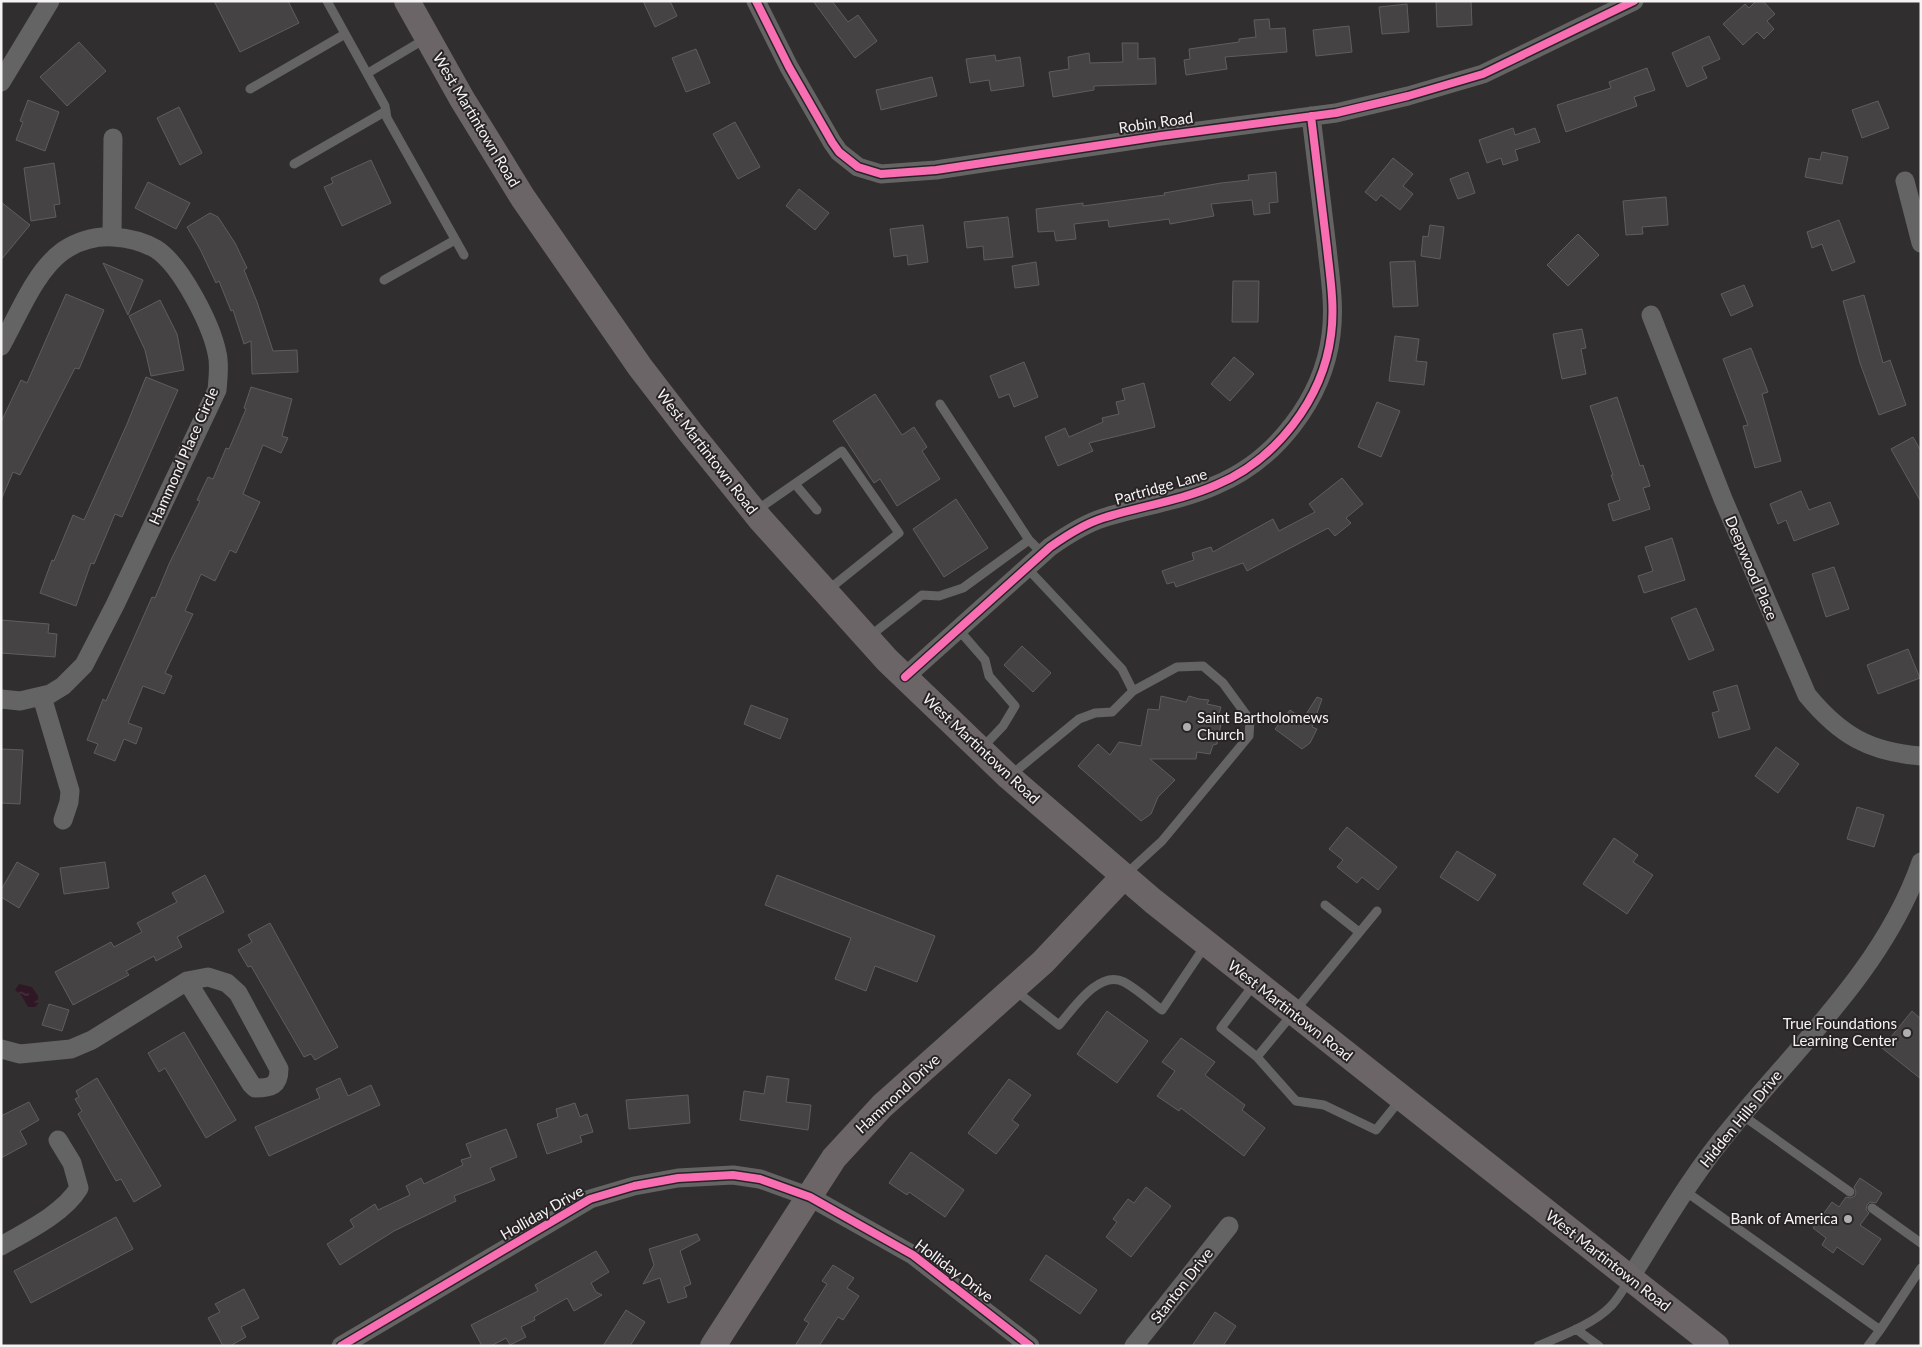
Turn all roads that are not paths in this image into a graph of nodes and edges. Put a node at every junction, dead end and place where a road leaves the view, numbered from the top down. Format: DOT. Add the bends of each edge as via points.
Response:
graph roads {
  1 [pos="50,1"];
  2 [pos="327,1"];
  3 [pos="407,1"];
  4 [pos="756,1"];
  5 [pos="1634,1"];
  6 [pos="345,34"];
  7 [pos="427,38"];
  8 [pos="368,73"];
  9 [pos="1,82"];
  10 [pos="250,89"];
  11 [pos="386,111"];
  12 [pos="1311,116"];
  13 [pos="113,138"];
  14 [pos="294,164"];
  15 [pos="1905,181"];
  16 [pos="112,237"];
  17 [pos="455,240"];
  18 [pos="1921,243"];
  19 [pos="464,255"];
  20 [pos="384,280"];
  21 [pos="1651,315"];
  22 [pos="1,346"];
  23 [pos="940,404"];
  24 [pos="795,484"];
  25 [pos="817,510"];
  26 [pos="754,512"];
  27 [pos="1029,540"];
  28 [pos="1043,554"];
  29 [pos="1027,568"];
  30 [pos="826,592"];
  31 [pos="958,629"];
  32 [pos="867,638"];
  33 [pos="905,677"];
  34 [pos="1133,691"];
  35 [pos="42,697"];
  36 [pos="1,699"];
  37 [pos="979,751"];
  38 [pos="1921,756"];
  39 [pos="1009,778"];
  40 [pos="63,820"];
  41 [pos="1921,862"];
  42 [pos="1124,876"];
  43 [pos="1325,905"];
  44 [pos="1377,910"];
  45 [pos="1359,932"];
  46 [pos="1207,944"];
  47 [pos="187,981"];
  48 [pos="1255,983"];
  49 [pos="1013,989"];
  50 [pos="1293,1013"];
  51 [pos="1,1049"];
  52 [pos="1257,1057"];
  53 [pos="1402,1098"];
  54 [pos="1742,1115"];
  55 [pos="58,1140"];
  56 [pos="1685,1191"];
  57 [pos="1850,1192"];
  58 [pos="810,1197"];
  59 [pos="1872,1208"];
  60 [pos="1229,1226"];
  61 [pos="1921,1243"];
  62 [pos="1,1246"];
  63 [pos="1921,1268"];
  64 [pos="1630,1278"];
  65 [pos="1576,1329"];
  66 [pos="1880,1330"];
  67 [pos="341,1346"];
  68 [pos="713,1346"];
  69 [pos="1030,1346"];
  70 [pos="1134,1346"];
  71 [pos="1538,1346"];
  72 [pos="1599,1346"];
  73 [pos="1716,1346"];
  74 [pos="1868,1346"];
  1 -- 9 [label="street"];
  2 -- 6 [label="lane"];
  3 -- 7 [label="main road, West Martintown Road"];
  4 -- 12 [label="street, Robin Road" via="832,142 858,167 881,174 936,170"];
  5 -- 12 [label="street, Robin Road" via="1483,74 1336,114"];
  6 -- 8 [label="lane"];
  6 -- 10 [label="lane"];
  7 -- 8 [label="lane"];
  7 -- 26 [label="main road, West Martintown Road" via="523,198 593,300 690,432"];
  8 -- 11 [label="lane"];
  11 -- 14 [label="lane"];
  11 -- 17 [label="lane"];
  12 -- 28 [label="street, Partridge Lane" via="1333,302 1326,357 1308,400 1281,439 1236,476 1195,493 1103,518 1067,535"];
  13 -- 16 [label="street"];
  15 -- 18 [label="street"];
  16 -- 22 [label="street, Hammond Place Circle" via="77,243 53,259 34,285"];
  16 -- 35 [label="street, Hammond Place Circle" via="145,243 178,271 201,310 217,352 217,390 84,665 63,686"];
  17 -- 19 [label="lane"];
  17 -- 20 [label="lane"];
  21 -- 38 [label="street, Deepwood Place" via="1723,499 1807,695 1824,716 1855,738 1885,751"];
  23 -- 27 [label="lane"];
  24 -- 25 [label="lane"];
  24 -- 26 [label="lane"];
  24 -- 30 [label="lane" via="842,451 899,533"];
  26 -- 30 [label="main road, West Martintown Road"];
  27 -- 28 [label="lane"];
  27 -- 32 [label="lane" via="963,588 939,596 922,596"];
  28 -- 29 [label="street, Partridge Lane"];
  29 -- 31 [label="street, Partridge Lane"];
  29 -- 34 [label="lane" via="1122,669"];
  30 -- 32 [label="main road, West Martintown Road"];
  31 -- 33 [label="street, Partridge Lane"];
  31 -- 37 [label="lane" via="985,660 989,676 1014,706 1003,726"];
  32 -- 33 [label="main road, West Martintown Road"];
  33 -- 37 [label="main road, West Martintown Road"];
  34 -- 39 [label="lane" via="1112,712 1094,713 1079,719"];
  34 -- 42 [label="lane" via="1177,667 1203,666 1223,683 1250,720 1249,736 1162,841"];
  35 -- 36 [label="street, Hammond Place Circle" via="20,701"];
  35 -- 40 [label="street" via="70,791"];
  37 -- 39 [label="main road, West Martintown Road"];
  39 -- 42 [label="main road, West Martintown Road"];
  41 -- 54 [label="street, Hidden Hills Drive" via="1885,937 1842,999"];
  42 -- 46 [label="main road, West Martintown Road"];
  42 -- 49 [label="main road, Hammond Drive"];
  43 -- 45 [label="lane"];
  44 -- 45 [label="lane"];
  45 -- 50 [label="lane"];
  46 -- 48 [label="main road, West Martintown Road"];
  46 -- 49 [label="lane" via="1162,1010 1122,981 1109,980 1092,986 1059,1025"];
  47 -- 47 [label="street" via="208,977 219,979 238,994 279,1069 276,1083 263,1088 251,1084"];
  47 -- 51 [label="street" via="92,1040 71,1049 20,1054"];
  48 -- 50 [label="main road, West Martintown Road"];
  48 -- 52 [label="lane" via="1221,1028"];
  49 -- 58 [label="main road, Hammond Drive" via="882,1106 834,1158"];
  50 -- 52 [label="lane"];
  50 -- 53 [label="main road, West Martintown Road"];
  52 -- 53 [label="lane" via="1296,1101 1324,1105 1376,1130"];
  53 -- 64 [label="main road, West Martintown Road"];
  54 -- 56 [label="street, Hidden Hills Drive"];
  54 -- 57 [label="lane"];
  55 -- 62 [label="street" via="72,1163 79,1188 63,1207"];
  56 -- 64 [label="street, Hidden Hills Drive"];
  56 -- 66 [label="lane"];
  58 -- 67 [label="street, Holliday Drive" via="760,1179 733,1175 656,1182 590,1199"];
  58 -- 68 [label="main road, Hammond Drive"];
  58 -- 69 [label="street, Holliday Drive" via="913,1255"];
  59 -- 61 [label="lane"];
  60 -- 70 [label="street, Stanton Drive"];
  63 -- 66 [label="lane"];
  64 -- 65 [label="lane" via="1611,1306"];
  64 -- 73 [label="main road, West Martintown Road"];
  65 -- 71 [label="lane"];
  65 -- 72 [label="lane"];
  66 -- 74 [label="lane"];
}
